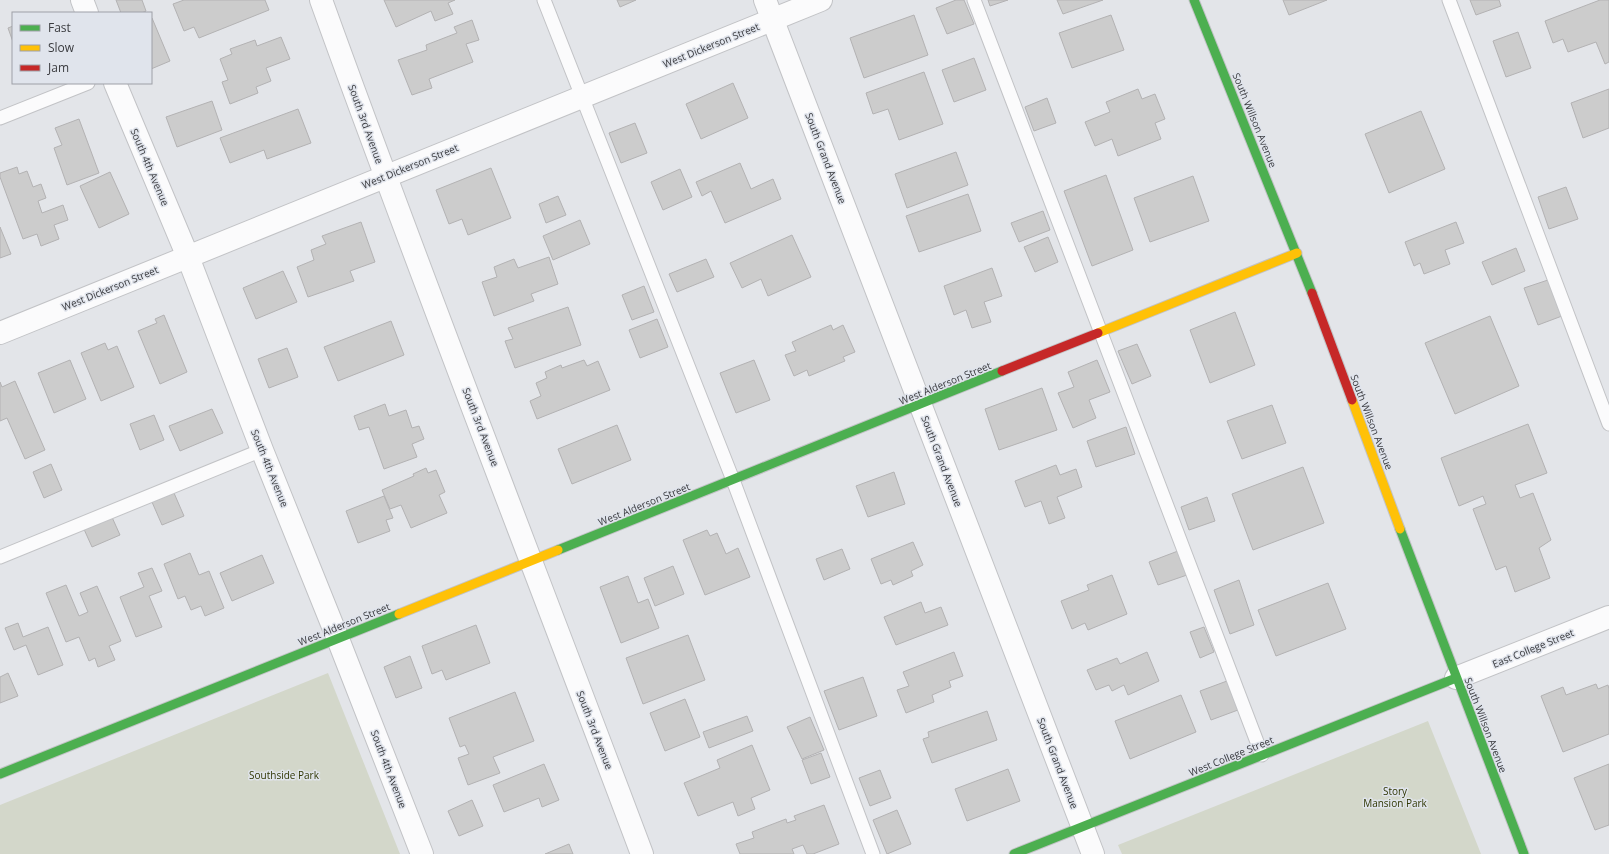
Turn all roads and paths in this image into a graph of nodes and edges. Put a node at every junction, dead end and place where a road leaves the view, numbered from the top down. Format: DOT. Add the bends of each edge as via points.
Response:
graph roads {
  1 [pos="82,0"];
  2 [pos="321,0"];
  3 [pos="544,0"];
  4 [pos="821,0"];
  5 [pos="974,0"];
  6 [pos="1194,0"];
  7 [pos="1449,0"];
  8 [pos="769,10"];
  9 [pos="87,12"];
  10 [pos="85,84"];
  11 [pos="115,84"];
  12 [pos="582,97"];
  13 [pos="0,118"];
  14 [pos="385,177"];
  15 [pos="1297,253"];
  16 [pos="188,257"];
  17 [pos="1100,332"];
  18 [pos="0,333"];
  19 [pos="920,405"];
  20 [pos="1609,424"];
  21 [pos="262,450"];
  22 [pos="733,480"];
  23 [pos="0,557"];
  24 [pos="532,561"];
  25 [pos="1609,617"];
  26 [pos="338,638"];
  27 [pos="1456,678"];
  28 [pos="1262,755"];
  29 [pos="0,774"];
  30 [pos="1083,827"];
  31 [pos="422,854"];
  32 [pos="642,854"];
  33 [pos="873,854"];
  34 [pos="1014,854"];
  35 [pos="1093,854"];
  36 [pos="1524,854"];
  1 -- 9 [label="street"];
  2 -- 14 [label="street, South 3rd Avenue"];
  3 -- 12 [label="lane"];
  4 -- 8 [label="street, West Dickerson Street"];
  5 -- 17 [label="lane"];
  6 -- 15 [label="street, South Willson Avenue"];
  7 -- 20 [label="lane"];
  8 -- 12 [label="street, West Dickerson Street"];
  8 -- 19 [label="street, South Grand Avenue"];
  10 -- 13 [label="lane"];
  11 -- 16 [label="street, South 4th Avenue"];
  12 -- 14 [label="street, West Dickerson Street"];
  12 -- 22 [label="lane"];
  14 -- 16 [label="street, West Dickerson Street"];
  14 -- 24 [label="street, South 3rd Avenue"];
  15 -- 17 [label="street, West Alderson Street"];
  15 -- 27 [label="street, South Willson Avenue"];
  16 -- 18 [label="street, West Dickerson Street"];
  16 -- 21 [label="street, South 4th Avenue"];
  17 -- 19 [label="street, West Alderson Street"];
  17 -- 28 [label="lane"];
  19 -- 22 [label="street, West Alderson Street"];
  19 -- 30 [label="street, South Grand Avenue"];
  21 -- 23 [label="lane"];
  21 -- 26 [label="street, South 4th Avenue"];
  22 -- 24 [label="street, West Alderson Street"];
  22 -- 33 [label="lane"];
  24 -- 26 [label="street, West Alderson Street"];
  24 -- 32 [label="street, South 3rd Avenue"];
  25 -- 27 [label="street, East College Street"];
  26 -- 29 [label="street, West Alderson Street"];
  26 -- 31 [label="street, South 4th Avenue"];
  27 -- 28 [label="street, West College Street"];
  27 -- 36 [label="street, South Willson Avenue"];
  28 -- 30 [label="street, West College Street"];
  30 -- 34 [label="street, West College Street"];
  30 -- 35 [label="street, South Grand Avenue"];
}
